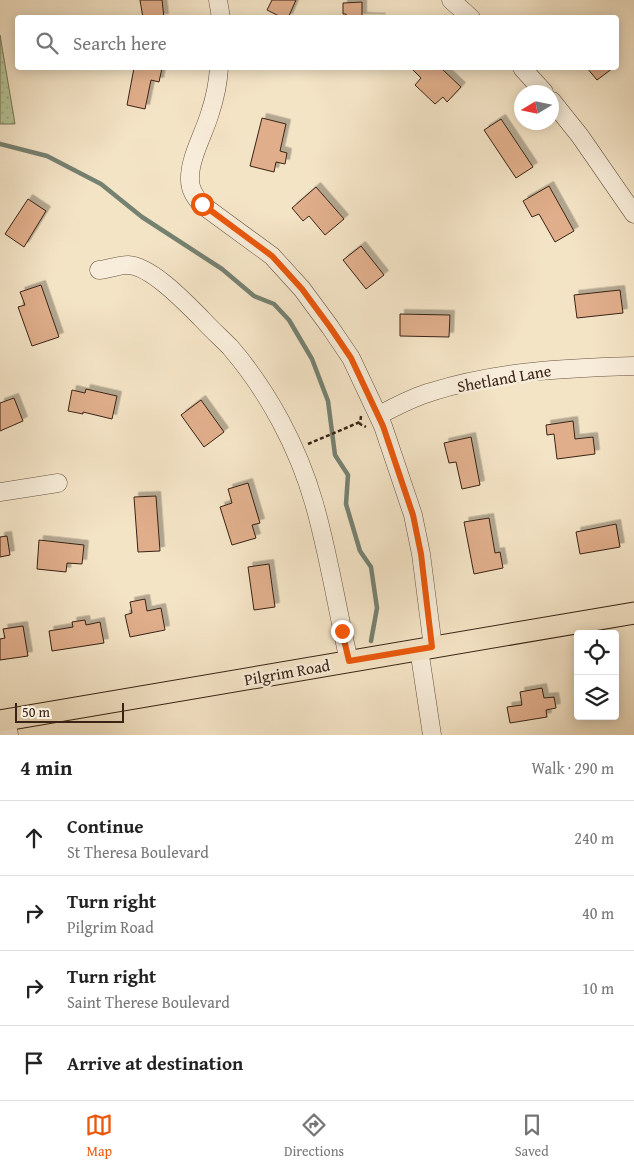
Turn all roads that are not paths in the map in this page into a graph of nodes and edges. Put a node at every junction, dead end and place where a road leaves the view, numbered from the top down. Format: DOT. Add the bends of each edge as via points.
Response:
graph roads {
  1 [pos="218,0"];
  2 [pos="451,0"];
  3 [pos="220,15"];
  4 [pos="468,15"];
  5 [pos="219,70"];
  6 [pos="524,70"];
  7 [pos="538,85"];
  8 [pos="559,110"];
  9 [pos="634,214"];
  10 [pos="99,270"];
  11 [pos="634,366"];
  12 [pos="379,415"];
  13 [pos="58,483"];
  14 [pos="0,492"];
  15 [pos="634,612"];
  16 [pos="426,648"];
  17 [pos="349,661"];
  18 [pos="5,725"];
  19 [pos="432,735"];
  1 -- 3 [label="street"];
  2 -- 4 [label="street"];
  5 -- 12 [label="street" via="210,113 190,171 190,186 202,204 272,256 302,289 351,358"];
  6 -- 7 [label="street"];
  8 -- 9 [label="street"];
  10 -- 17 [label="street" via="129,265 156,277 231,348 260,387 302,466 314,502"];
  11 -- 12 [label="street, Shetland Lane" via="562,368 497,376 430,392"];
  12 -- 16 [label="street" via="413,515 424,579"];
  13 -- 14 [label="street"];
  15 -- 16 [label="main road, Pilgrim Road"];
  16 -- 17 [label="main road, Pilgrim Road"];
  16 -- 19 [label="street"];
  17 -- 18 [label="main road, Pilgrim Road"];
}
